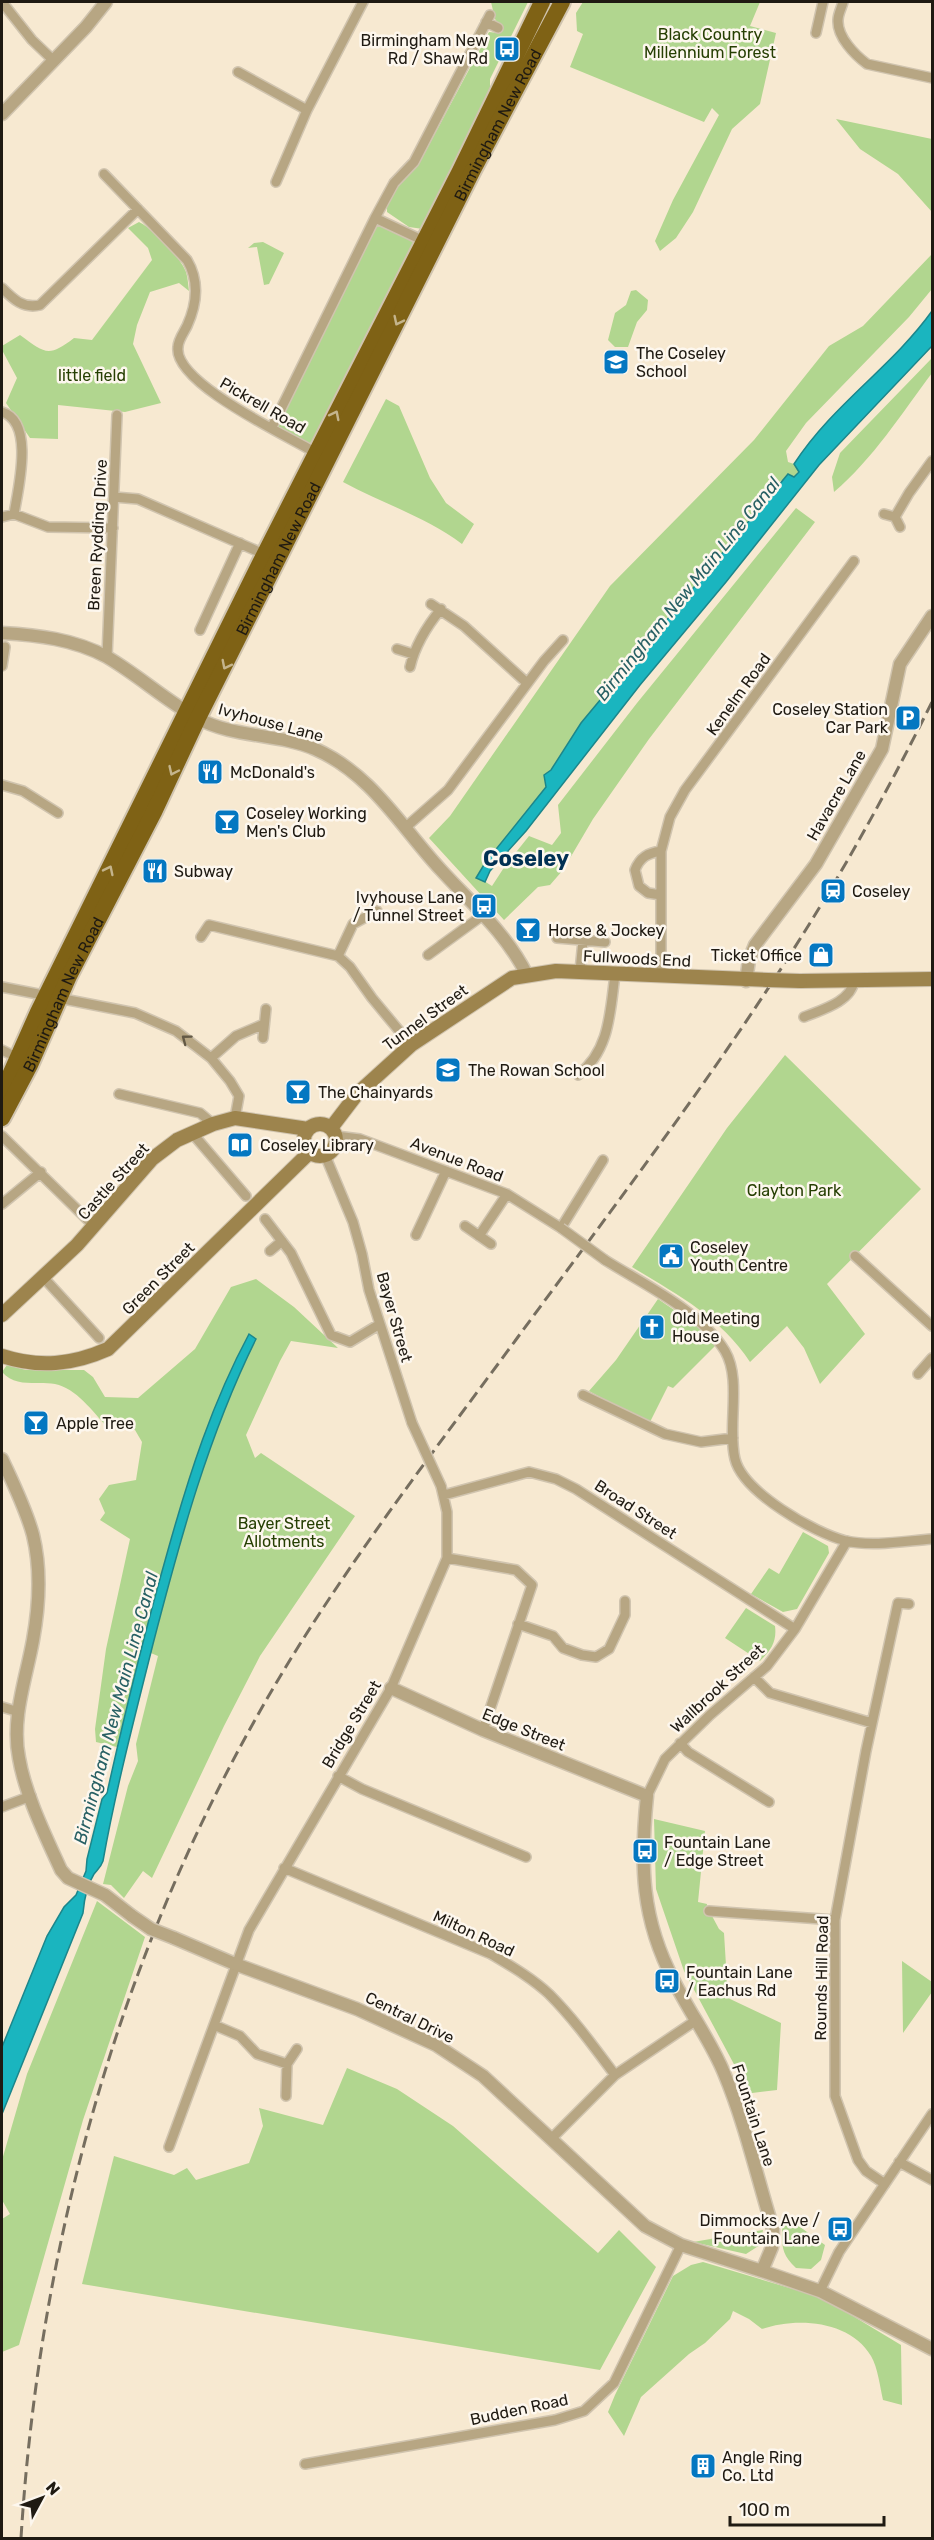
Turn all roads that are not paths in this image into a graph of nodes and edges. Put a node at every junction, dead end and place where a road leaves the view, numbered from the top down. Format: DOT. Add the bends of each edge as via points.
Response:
graph roads {
  1 [pos="3,2"];
  2 [pos="106,2"];
  3 [pos="363,2"];
  4 [pos="542,2"];
  5 [pos="562,2"];
  6 [pos="823,2"];
  7 [pos="843,2"];
  8 [pos="820,16"];
  9 [pos="838,21"];
  10 [pos="498,28"];
  11 [pos="816,33"];
  12 [pos="54,61"];
  13 [pos="238,72"];
  14 [pos="933,78"];
  15 [pos="307,110"];
  16 [pos="2,114"];
  17 [pos="104,174"];
  18 [pos="276,182"];
  19 [pos="138,209"];
  20 [pos="375,218"];
  21 [pos="424,241"];
  22 [pos="2,288"];
  23 [pos="2,412"];
  24 [pos="117,415"];
  25 [pos="272,428"];
  26 [pos="323,456"];
  27 [pos="933,461"];
  28 [pos="114,497"];
  29 [pos="14,514"];
  30 [pos="884,514"];
  31 [pos="2,517"];
  32 [pos="895,517"];
  33 [pos="900,527"];
  34 [pos="112,528"];
  35 [pos="240,543"];
  36 [pos="272,558"];
  37 [pos="854,561"];
  38 [pos="431,604"];
  39 [pos="441,609"];
  40 [pos="933,616"];
  41 [pos="200,630"];
  42 [pos="2,633"];
  43 [pos="563,640"];
  44 [pos="5,647"];
  45 [pos="397,649"];
  46 [pos="413,654"];
  47 [pos="106,657"];
  48 [pos="2,662"];
  49 [pos="410,667"];
  50 [pos="527,683"];
  51 [pos="193,715"];
  52 [pos="2,785"];
  53 [pos="58,813"];
  54 [pos="406,827"];
  55 [pos="661,851"];
  56 [pos="661,895"];
  57 [pos="375,915"];
  58 [pos="483,915"];
  59 [pos="201,937"];
  60 [pos="556,938"];
  61 [pos="583,941"];
  62 [pos="605,942"];
  63 [pos="428,955"];
  64 [pos="339,956"];
  65 [pos="580,971"];
  66 [pos="526,975"];
  67 [pos="615,975"];
  68 [pos="661,977"];
  69 [pos="933,979"];
  70 [pos="746,981"];
  71 [pos="854,981"];
  72 [pos="2,987"];
  73 [pos="54,997"];
  74 [pos="266,1009"];
  75 [pos="804,1017"];
  76 [pos="264,1024"];
  77 [pos="263,1038"];
  78 [pos="411,1045"];
  79 [pos="2,1050"];
  80 [pos="18,1058"];
  81 [pos="211,1058"];
  82 [pos="578,1076"];
  83 [pos="2,1093"];
  84 [pos="119,1094"];
  85 [pos="2,1118"];
  86 [pos="235,1118"];
  87 [pos="213,1124"];
  88 [pos="308,1129"];
  89 [pos="333,1132"];
  90 [pos="192,1133"];
  91 [pos="2,1136"];
  92 [pos="310,1152"];
  93 [pos="325,1155"];
  94 [pos="603,1160"];
  95 [pos="446,1171"];
  96 [pos="41,1172"];
  97 [pos="507,1194"];
  98 [pos="246,1196"];
  99 [pos="2,1204"];
  100 [pos="266,1219"];
  101 [pos="94,1226"];
  102 [pos="465,1226"];
  103 [pos="561,1228"];
  104 [pos="416,1235"];
  105 [pos="479,1236"];
  106 [pos="282,1241"];
  107 [pos="491,1245"];
  108 [pos="270,1251"];
  109 [pos="855,1256"];
  110 [pos="43,1276"];
  111 [pos="2,1315"];
  112 [pos="380,1324"];
  113 [pos="933,1326"];
  114 [pos="99,1338"];
  115 [pos="2,1356"];
  116 [pos="933,1358"];
  117 [pos="918,1374"];
  118 [pos="583,1395"];
  119 [pos="733,1438"];
  120 [pos="2,1459"];
  121 [pos="443,1490"];
  122 [pos="933,1539"];
  123 [pos="847,1541"];
  124 [pos="447,1558"];
  125 [pos="625,1600"];
  126 [pos="909,1604"];
  127 [pos="518,1624"];
  128 [pos="795,1629"];
  129 [pos="754,1677"];
  130 [pos="391,1688"];
  131 [pos="2,1707"];
  132 [pos="19,1712"];
  133 [pos="872,1723"];
  134 [pos="483,1730"];
  135 [pos="680,1743"];
  136 [pos="338,1776"];
  137 [pos="31,1796"];
  138 [pos="647,1796"];
  139 [pos="769,1802"];
  140 [pos="2,1807"];
  141 [pos="526,1857"];
  142 [pos="284,1868"];
  143 [pos="709,1911"];
  144 [pos="835,1920"];
  145 [pos="235,1964"];
  146 [pos="695,2021"];
  147 [pos="214,2025"];
  148 [pos="297,2049"];
  149 [pos="287,2064"];
  150 [pos="615,2075"];
  151 [pos="286,2096"];
  152 [pos="933,2114"];
  153 [pos="551,2139"];
  154 [pos="169,2147"];
  155 [pos="899,2162"];
  156 [pos="933,2180"];
  157 [pos="885,2184"];
  158 [pos="681,2245"];
  159 [pos="762,2271"];
  160 [pos="820,2291"];
  161 [pos="933,2349"];
  162 [pos="304,2464"];
  1 -- 12 [label="street"];
  2 -- 12 [label="street"];
  3 -- 15 [label="street"];
  4 -- 21 [label="highway, Birmingham New Road"];
  5 -- 26 [label="highway, Birmingham New Road, one-way"];
  6 -- 8 [label="street"];
  7 -- 9 [label="street"];
  8 -- 9 [label="street"];
  8 -- 11 [label="street"];
  9 -- 14 [label="street" via="853,52 867,64"];
  10 -- 20 [label="street" via="488,18 414,162 394,183"];
  12 -- 16 [label="street"];
  13 -- 15 [label="street"];
  15 -- 18 [label="street"];
  17 -- 19 [label="street, Pickrell Road"];
  19 -- 22 [label="street" via="40,305 16,301"];
  19 -- 25 [label="street, Pickrell Road" via="192,269 195,305 178,347 181,360 208,391"];
  20 -- 21 [label="street"];
  20 -- 25 [label="street"];
  26 -- 21 [label="highway, Birmingham New Road, one-way"];
  23 -- 29 [label="street" via="15,423 22,442"];
  24 -- 28 [label="street, Breen Rydding Drive"];
  25 -- 26 [label="street, Pickrell Road"];
  26 -- 36 [label="highway, Birmingham New Road"];
  27 -- 32 [label="street"];
  28 -- 34 [label="street, Breen Rydding Drive"];
  28 -- 35 [label="street" via="138,499"];
  29 -- 31 [label="street"];
  29 -- 34 [label="street" via="48,526"];
  30 -- 32 [label="street"];
  32 -- 33 [label="street"];
  34 -- 47 [label="street, Breen Rydding Drive"];
  35 -- 36 [label="street"];
  35 -- 41 [label="street"];
  36 -- 51 [label="highway, Birmingham New Road"];
  37 -- 55 [label="street, Kenelm Road" via="685,790 670,817"];
  38 -- 39 [label="street"];
  39 -- 46 [label="street"];
  39 -- 50 [label="street"];
  40 -- 70 [label="street, Havacre Lane" via="900,664 882,749 816,864 755,945"];
  42 -- 47 [label="street, Ivyhouse Lane" via="41,635"];
  43 -- 50 [label="street"];
  44 -- 48 [label="street"];
  45 -- 46 [label="street"];
  46 -- 49 [label="street"];
  47 -- 51 [label="street, Ivyhouse Lane"];
  50 -- 54 [label="street" via="448,790"];
  51 -- 54 [label="street, Ivyhouse Lane" via="235,731 304,745 328,755 371,787"];
  51 -- 73 [label="highway, Birmingham New Road" via="154,812 69,976"];
  52 -- 53 [label="street" via="23,792"];
  54 -- 58 [label="street, Ivyhouse Lane"];
  55 -- 56 [label="street, Kenelm Road"];
  55 -- 56 [label="street" via="640,859 635,870 639,886 648,893"];
  56 -- 68 [label="street, Kenelm Road"];
  57 -- 64 [label="street" via="353,924"];
  58 -- 63 [label="street"];
  58 -- 66 [label="street, Ivyhouse Lane" via="517,955"];
  59 -- 64 [label="street" via="209,925"];
  60 -- 61 [label="street"];
  61 -- 62 [label="street"];
  61 -- 65 [label="street"];
  64 -- 78 [label="street"];
  65 -- 66 [label="main road, Fullwoods End"];
  65 -- 67 [label="main road, Fullwoods End"];
  66 -- 78 [label="main road, Tunnel Street" via="512,978 482,996"];
  67 -- 68 [label="main road, Fullwoods End"];
  67 -- 82 [label="street" via="606,1035 599,1052"];
  68 -- 70 [label="main road, Fullwoods End"];
  69 -- 71 [label="main road, Fullwoods End"];
  70 -- 71 [label="main road, Fullwoods End, bridge"];
  71 -- 75 [label="street" via="843,998"];
  72 -- 73 [label="street"];
  73 -- 80 [label="highway, Birmingham New Road"];
  81 -- 73 [label="street, one-way" via="176,1031 135,1013"];
  73 -- 85 [label="highway, Birmingham New Road"];
  74 -- 76 [label="street"];
  76 -- 77 [label="street"];
  76 -- 81 [label="street" via="236,1036"];
  78 -- 89 [label="main road, Tunnel Street" via="357,1094"];
  79 -- 80 [label="street"];
  80 -- 83 [label="highway, Birmingham New Road"];
  81 -- 86 [label="street" via="239,1096"];
  84 -- 87 [label="street" via="200,1113"];
  86 -- 87 [label="main road, Castle Street"];
  86 -- 88 [label="main road, Castle Street"];
  87 -- 90 [label="main road, Castle Street"];
  88 -- 89 [label="main road" via="323,1124"];
  88 -- 92 [label="main road" via="304,1140"];
  89 -- 93 [label="main road, Tunnel Street" via="333,1149"];
  89 -- 95 [label="street, Avenue Road" via="360,1138"];
  90 -- 98 [label="street"];
  90 -- 101 [label="main road, Castle Street" via="152,1159"];
  91 -- 96 [label="street"];
  92 -- 93 [label="main road"];
  92 -- 115 [label="main road, Green Street" via="108,1349 56,1364 23,1363"];
  93 -- 112 [label="street, Bayer Street" via="352,1222"];
  94 -- 103 [label="street"];
  95 -- 97 [label="street, Avenue Road"];
  95 -- 104 [label="street"];
  96 -- 99 [label="street"];
  96 -- 101 [label="street"];
  97 -- 103 [label="street, Avenue Road"];
  97 -- 105 [label="street"];
  100 -- 106 [label="street"];
  101 -- 110 [label="main road, Castle Street"];
  102 -- 105 [label="street"];
  103 -- 119 [label="street, Avenue Road, bridge" via="700,1321 726,1352 732,1380"];
  105 -- 107 [label="street"];
  106 -- 108 [label="street"];
  106 -- 112 [label="street" via="331,1335 350,1342"];
  109 -- 113 [label="street"];
  110 -- 111 [label="main road, Castle Street"];
  110 -- 114 [label="street"];
  112 -- 121 [label="street, Bayer Street, bridge" via="412,1423"];
  116 -- 117 [label="street"];
  118 -- 119 [label="street" via="665,1434 701,1442"];
  119 -- 123 [label="street, Avenue Road" via="738,1466 755,1489 812,1527"];
  120 -- 132 [label="street" via="33,1535 36,1562 37,1612"];
  121 -- 124 [label="street, Bridge Street"];
  121 -- 128 [label="street, Broad Street" via="529,1472 556,1479"];
  122 -- 123 [label="street, Avenue Road"];
  123 -- 128 [label="street, Wallbrook Street"];
  124 -- 127 [label="street" via="516,1570 532,1585"];
  124 -- 130 [label="street, Bridge Street"];
  125 -- 127 [label="street" via="625,1615 609,1649 596,1657 563,1648 554,1636"];
  126 -- 133 [label="street, Rounds Hill Road" via="898,1603"];
  127 -- 134 [label="street"];
  128 -- 129 [label="street, Wallbrook Street"];
  129 -- 133 [label="street" via="770,1693"];
  129 -- 135 [label="street, Wallbrook Street"];
  130 -- 134 [label="street, Edge Street"];
  130 -- 136 [label="street, Bridge Street"];
  131 -- 132 [label="street"];
  132 -- 137 [label="street" via="19,1758"];
  133 -- 144 [label="street, Rounds Hill Road"];
  134 -- 138 [label="street, Edge Street"];
  135 -- 138 [label="street, Wallbrook Street" via="665,1759"];
  135 -- 139 [label="street" via="688,1752"];
  136 -- 141 [label="street" via="362,1790"];
  136 -- 142 [label="street, Bridge Street"];
  137 -- 140 [label="street"];
  137 -- 145 [label="street, Central Drive, bridge" via="61,1870 68,1878 105,1894 151,1929"];
  138 -- 146 [label="street, Fountain Lane" via="642,1840 645,1897 672,1979"];
  142 -- 145 [label="street, Bridge Street"];
  142 -- 150 [label="street, Milton Road" via="491,1954 520,1971 572,2018"];
  143 -- 144 [label="street" via="727,1918"];
  144 -- 157 [label="street, Rounds Hill Road" via="835,2096 858,2160"];
  145 -- 147 [label="street, Bridge Street"];
  145 -- 153 [label="street, Central Drive" via="357,2009 436,2045 483,2076"];
  146 -- 150 [label="street"];
  146 -- 159 [label="street, Fountain Lane" via="733,2093 772,2229 772,2247"];
  147 -- 149 [label="street" via="240,2036 257,2054"];
  147 -- 154 [label="street, Bridge Street"];
  148 -- 149 [label="street"];
  149 -- 151 [label="street"];
  150 -- 153 [label="street"];
  152 -- 155 [label="street"];
  153 -- 158 [label="street, Central Drive" via="645,2226"];
  155 -- 156 [label="street"];
  155 -- 157 [label="street"];
  157 -- 160 [label="street" via="839,2252"];
  158 -- 159 [label="street, Central Drive"];
  158 -- 162 [label="street, Budden Road" via="614,2383 584,2411 555,2420"];
  159 -- 160 [label="street"];
  160 -- 161 [label="street"];
}
